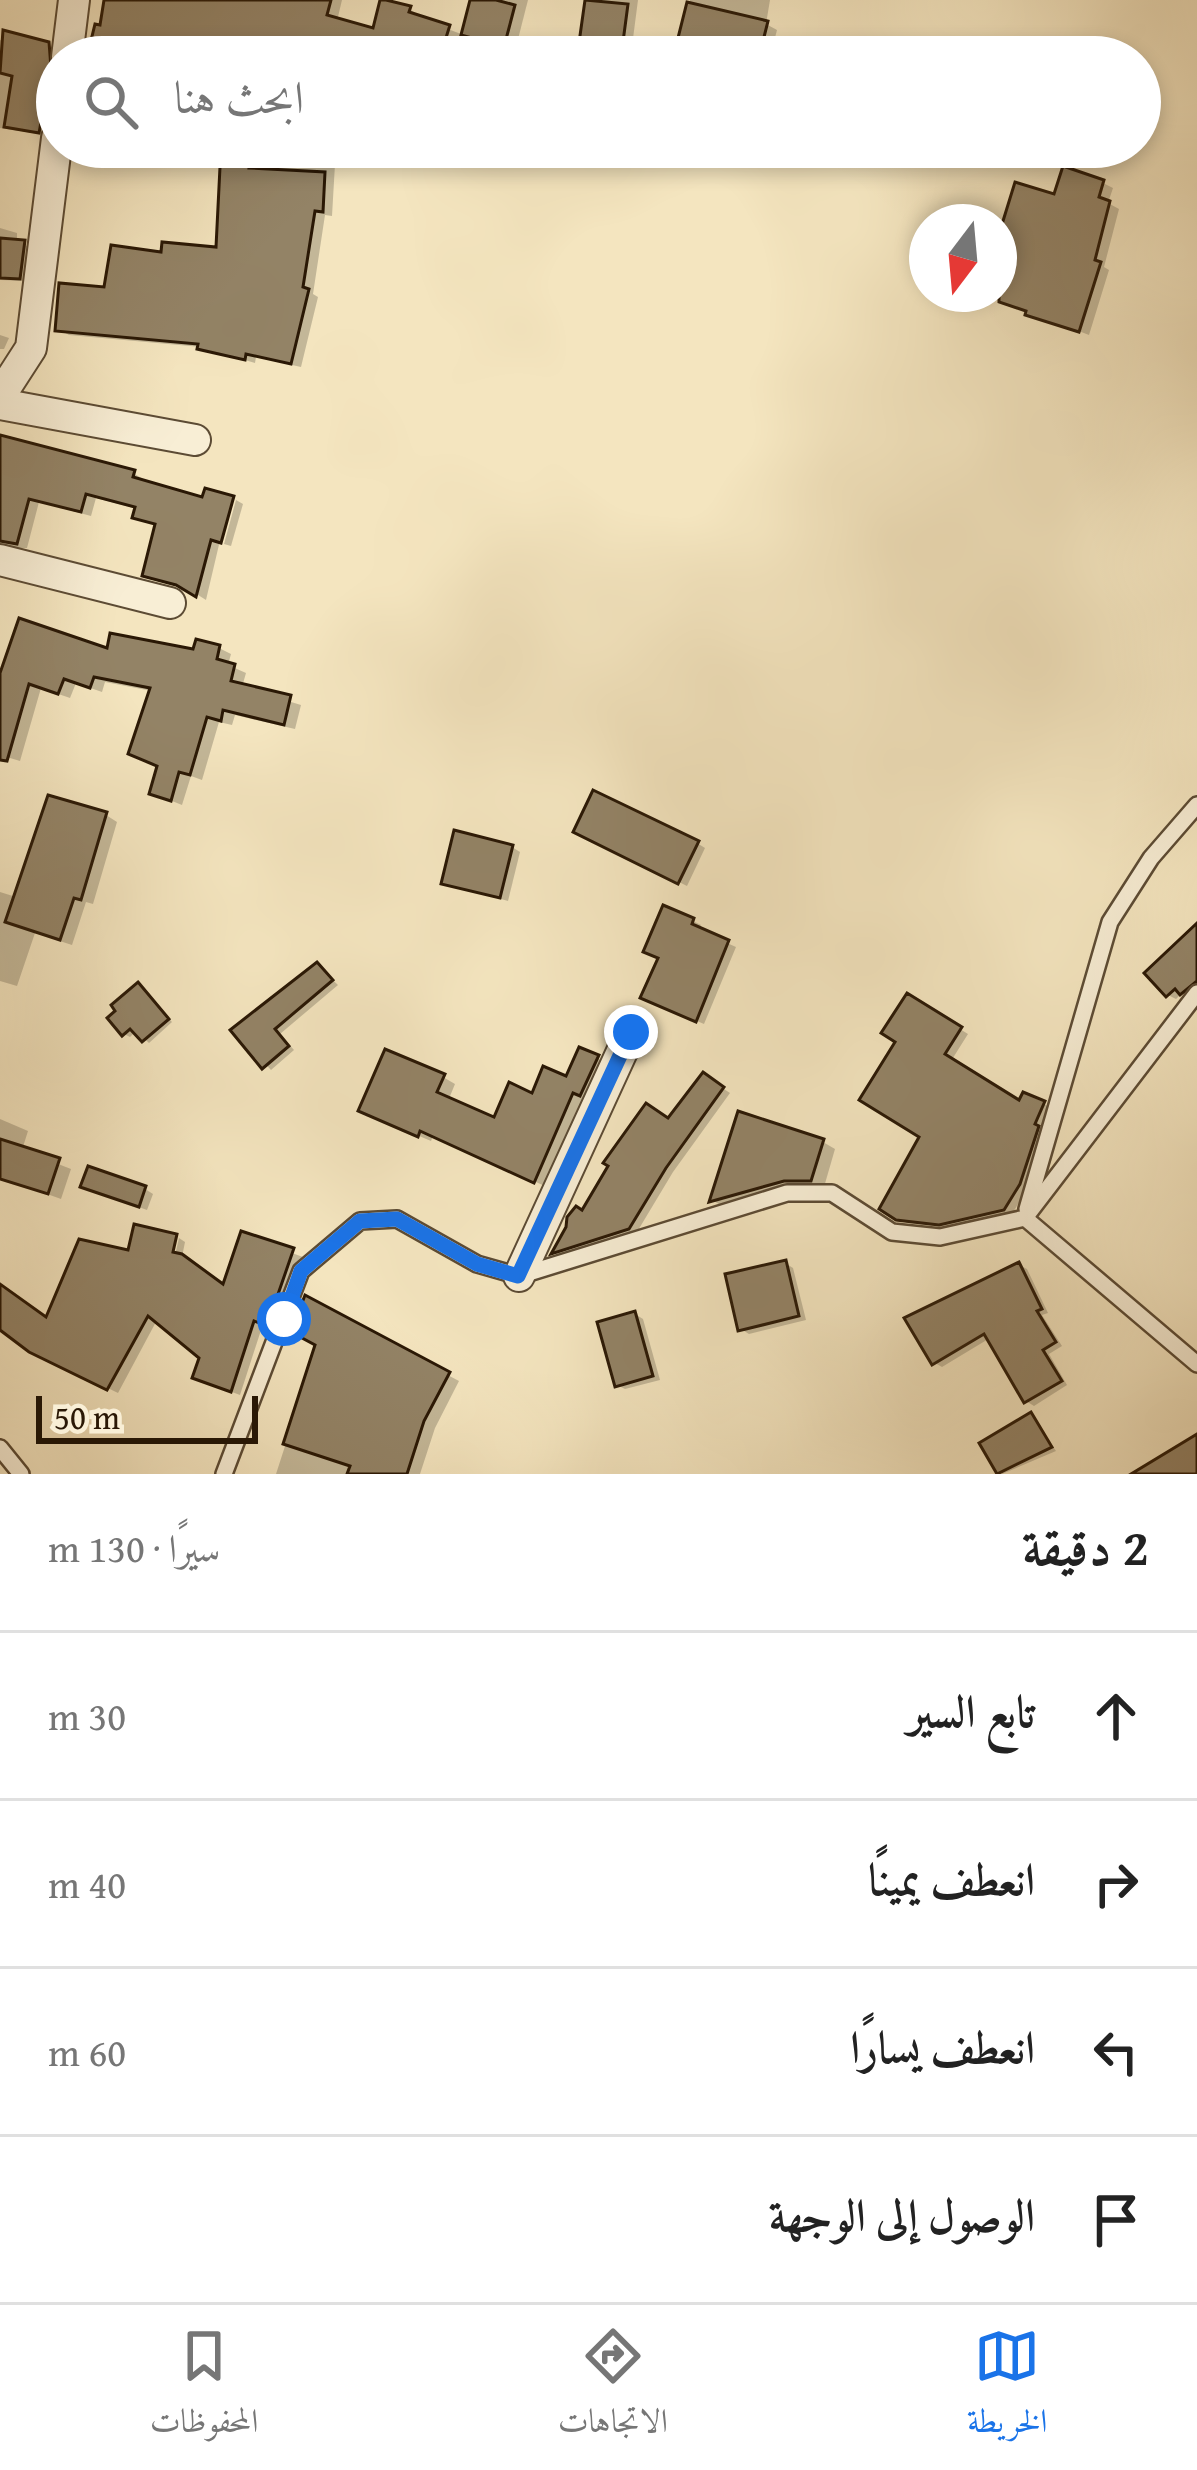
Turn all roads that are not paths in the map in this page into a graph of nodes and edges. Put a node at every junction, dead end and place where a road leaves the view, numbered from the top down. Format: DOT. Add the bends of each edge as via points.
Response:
graph roads {
  1 [pos="74,0"];
  2 [pos="70,36"];
  3 [pos="53,168"];
  4 [pos="0,400"];
  5 [pos="195,440"];
  6 [pos="0,560"];
  7 [pos="170,603"];
  8 [pos="1197,805"];
  9 [pos="1197,993"];
  10 [pos="631,1032"];
  11 [pos="1025,1218"];
  12 [pos="518,1276"];
  13 [pos="1197,1364"];
  14 [pos="0,1448"];
  15 [pos="21,1474"];
  16 [pos="224,1474"];
  1 -- 2 [label="street"];
  3 -- 4 [label="street" via="31,348"];
  4 -- 5 [label="street"];
  6 -- 7 [label="street"];
  8 -- 11 [label="lane" via="1110,922"];
  9 -- 11 [label="lane"];
  10 -- 12 [label="street"];
  11 -- 12 [label="lane" via="940,1237 892,1232 832,1193 787,1193"];
  11 -- 13 [label="lane"];
  12 -- 16 [label="lane" via="477,1264 397,1219 360,1221 301,1271"];
  14 -- 15 [label="lane"];
}
